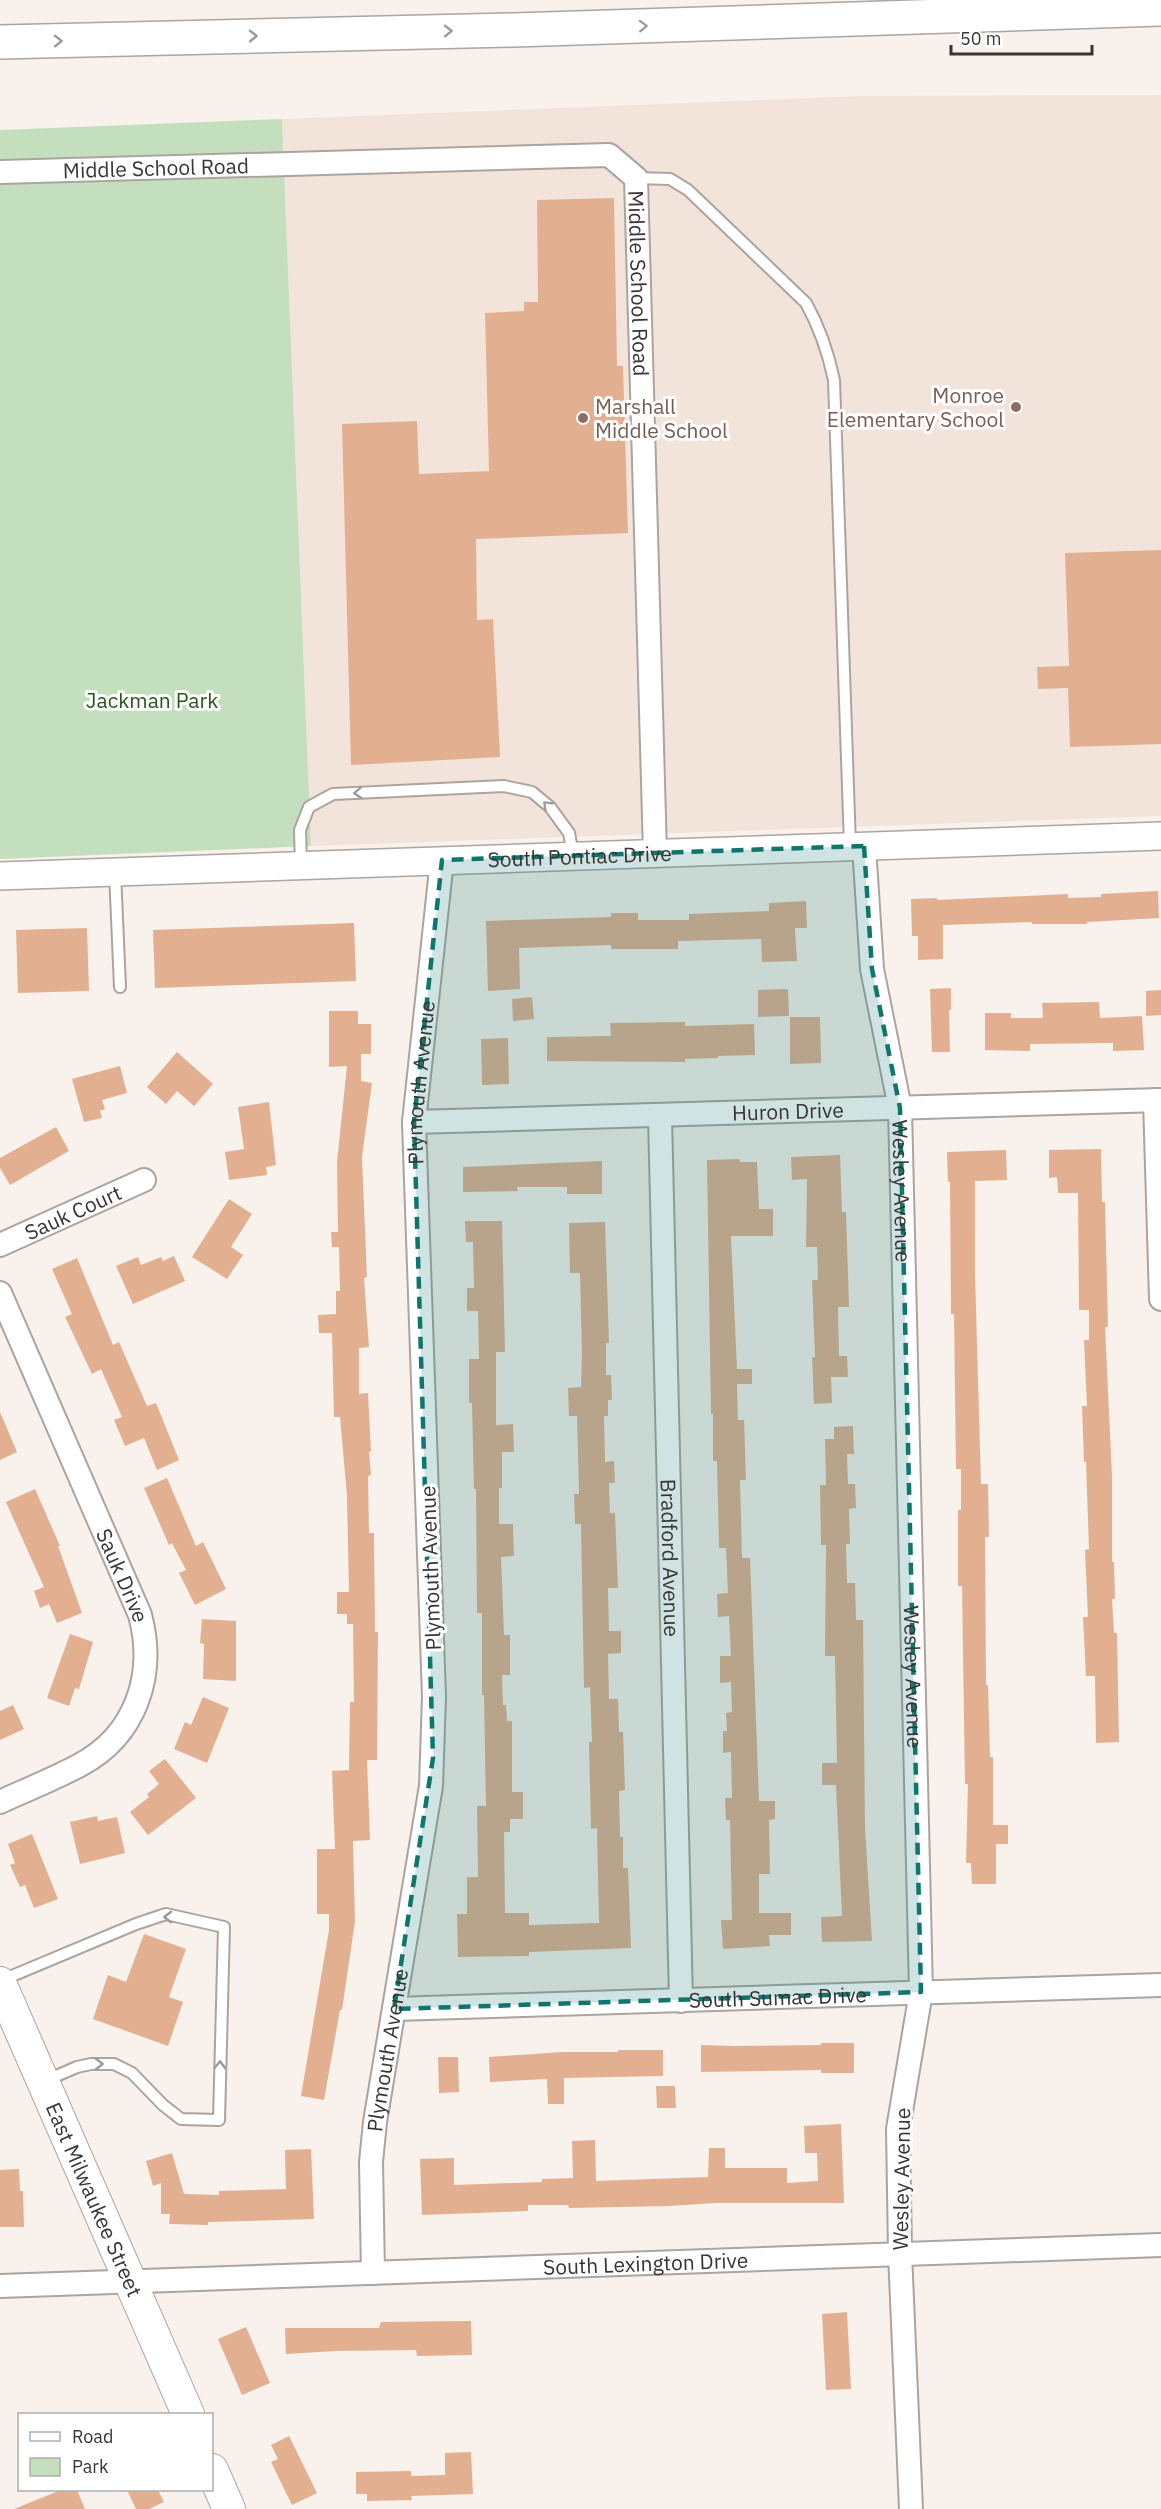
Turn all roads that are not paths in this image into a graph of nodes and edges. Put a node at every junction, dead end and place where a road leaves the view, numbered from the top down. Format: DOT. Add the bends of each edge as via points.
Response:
graph roads {
  1 [pos="1161,9"];
  2 [pos="0,42"];
  3 [pos="0,172"];
  4 [pos="636,177"];
  5 [pos="1161,836"];
  6 [pos="857,846"];
  7 [pos="655,853"];
  8 [pos="573,855"];
  9 [pos="442,860"];
  10 [pos="301,865"];
  11 [pos="115,872"];
  12 [pos="0,876"];
  13 [pos="120,987"];
  14 [pos="1158,1100"];
  15 [pos="900,1108"];
  16 [pos="660,1116"];
  17 [pos="414,1122"];
  18 [pos="144,1180"];
  19 [pos="0,1245"];
  20 [pos="0,1293"];
  21 [pos="1161,1299"];
  22 [pos="0,1802"];
  23 [pos="1161,1984"];
  24 [pos="2,1992"];
  25 [pos="921,1992"];
  26 [pos="681,2001"];
  27 [pos="394,2009"];
  28 [pos="44,2081"];
  29 [pos="1161,2245"];
  30 [pos="900,2253"];
  31 [pos="374,2273"];
  32 [pos="130,2282"];
  33 [pos="0,2286"];
  34 [pos="187,2413"];
  35 [pos="213,2472"];
  36 [pos="229,2509"];
  37 [pos="911,2509"];
  2 -- 1 [label="highway, one-way"];
  3 -- 4 [label="street, Middle School Road" via="609,155"];
  4 -- 6 [label="lane" via="670,179 688,190 806,303 829,354 834,380"];
  4 -- 7 [label="street, Middle School Road"];
  5 -- 6 [label="street, South Pontiac Drive"];
  6 -- 7 [label="street, South Pontiac Drive"];
  6 -- 15 [label="street, Wesley Avenue" via="872,969"];
  7 -- 8 [label="street, South Pontiac Drive"];
  8 -- 9 [label="street, South Pontiac Drive"];
  8 -- 10 [label="lane, one-way" via="569,833 550,807 532,792 504,786 333,794 309,807 300,830"];
  9 -- 10 [label="street, South Pontiac Drive"];
  9 -- 17 [label="street, Plymouth Avenue"];
  10 -- 11 [label="street, South Pontiac Drive"];
  11 -- 12 [label="street, South Pontiac Drive"];
  11 -- 13 [label="lane"];
  14 -- 15 [label="street, Huron Drive"];
  14 -- 21 [label="street"];
  15 -- 16 [label="street, Huron Drive"];
  15 -- 25 [label="street, Wesley Avenue"];
  16 -- 17 [label="street, Huron Drive"];
  16 -- 26 [label="street, Bradford Avenue"];
  17 -- 27 [label="street, Plymouth Avenue" via="433,1758"];
  18 -- 19 [label="street, Sauk Court"];
  20 -- 22 [label="street, Sauk Drive" via="140,1616 147,1663 134,1711 104,1748 81,1765"];
  23 -- 25 [label="street, South Sumac Drive"];
  24 -- 28 [label="main road, East Milwaukee Street"];
  28 -- 24 [label="lane, one-way" via="77,2067 114,2064 132,2073 181,2119 219,2120 224,1927 166,1914 136,1924"];
  25 -- 26 [label="street, South Sumac Drive"];
  25 -- 30 [label="street, Wesley Avenue" via="898,2129"];
  26 -- 27 [label="street, South Sumac Drive"];
  27 -- 31 [label="street, Plymouth Avenue" via="370,2162"];
  28 -- 32 [label="main road, East Milwaukee Street"];
  29 -- 30 [label="street, South Lexington Drive"];
  30 -- 31 [label="street, South Lexington Drive"];
  30 -- 37 [label="street, Wesley Avenue"];
  31 -- 32 [label="street, South Lexington Drive"];
  32 -- 33 [label="street, South Lexington Drive"];
  32 -- 34 [label="main road, East Milwaukee Street"];
  35 -- 36 [label="main road"];
}
